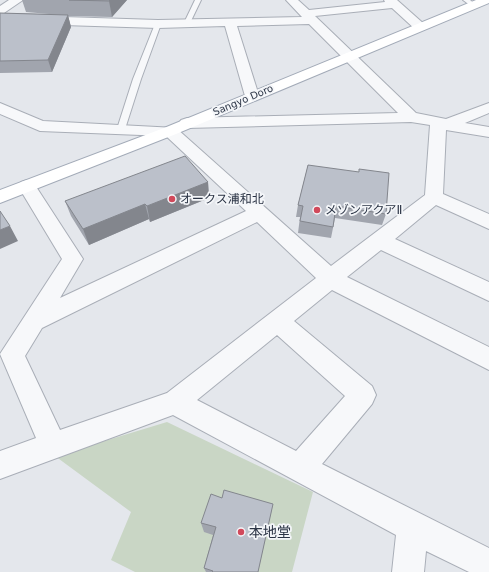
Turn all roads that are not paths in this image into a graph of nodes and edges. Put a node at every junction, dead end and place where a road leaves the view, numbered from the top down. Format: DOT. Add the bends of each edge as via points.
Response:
graph roads {
  1 [pos="17,0"];
  2 [pos="198,0"];
  3 [pos="292,0"];
  4 [pos="392,2"];
  5 [pos="475,2"];
  6 [pos="0,11"];
  7 [pos="309,17"];
  8 [pos="0,19"];
  9 [pos="230,22"];
  10 [pos="187,23"];
  11 [pos="158,24"];
  12 [pos="420,27"];
  13 [pos="348,56"];
  14 [pos="252,96"];
  15 [pos="0,108"];
  16 [pos="489,108"];
  17 [pos="411,117"];
  18 [pos="442,124"];
  19 [pos="179,127"];
  20 [pos="121,129"];
  21 [pos="489,132"];
  22 [pos="28,186"];
  23 [pos="0,197"];
  24 [pos="434,197"];
  25 [pos="259,213"];
  26 [pos="489,222"];
  27 [pos="380,240"];
  28 [pos="331,279"];
  29 [pos="489,292"];
  30 [pos="34,321"];
  31 [pos="278,321"];
  32 [pos="489,359"];
  33 [pos="175,402"];
  34 [pos="53,446"];
  35 [pos="0,465"];
  36 [pos="300,468"];
  37 [pos="412,527"];
  38 [pos="489,565"];
  39 [pos="408,572"];
  1 -- 6 [label="street"];
  2 -- 10 [label="lane"];
  3 -- 7 [label="street"];
  4 -- 7 [label="street"];
  4 -- 12 [label="street"];
  5 -- 12 [label="main road, Sangyo Doro"];
  7 -- 9 [label="street"];
  7 -- 13 [label="street"];
  8 -- 11 [label="street"];
  9 -- 10 [label="street"];
  9 -- 14 [label="street"];
  10 -- 11 [label="street"];
  11 -- 20 [label="lane"];
  12 -- 13 [label="main road, Sangyo Doro"];
  13 -- 14 [label="main road, Sangyo Doro"];
  13 -- 17 [label="street"];
  14 -- 19 [label="main road, Sangyo Doro"];
  15 -- 20 [label="street" via="40,126"];
  16 -- 18 [label="street"];
  17 -- 18 [label="street"];
  17 -- 19 [label="street"];
  18 -- 21 [label="street"];
  18 -- 24 [label="street"];
  19 -- 20 [label="street"];
  19 -- 22 [label="main road, Sangyo Doro"];
  19 -- 25 [label="street"];
  22 -- 23 [label="main road, Sangyo Doro"];
  22 -- 30 [label="street" via="73,259"];
  24 -- 26 [label="street"];
  24 -- 27 [label="street"];
  25 -- 28 [label="street"];
  25 -- 30 [label="street"];
  27 -- 28 [label="street"];
  27 -- 29 [label="street"];
  28 -- 31 [label="street"];
  28 -- 32 [label="street"];
  30 -- 34 [label="street" via="12,355"];
  31 -- 33 [label="street"];
  31 -- 36 [label="street" via="363,395"];
  33 -- 34 [label="street"];
  33 -- 36 [label="street"];
  34 -- 35 [label="street"];
  36 -- 37 [label="street"];
  37 -- 38 [label="street"];
  37 -- 39 [label="street"];
}
